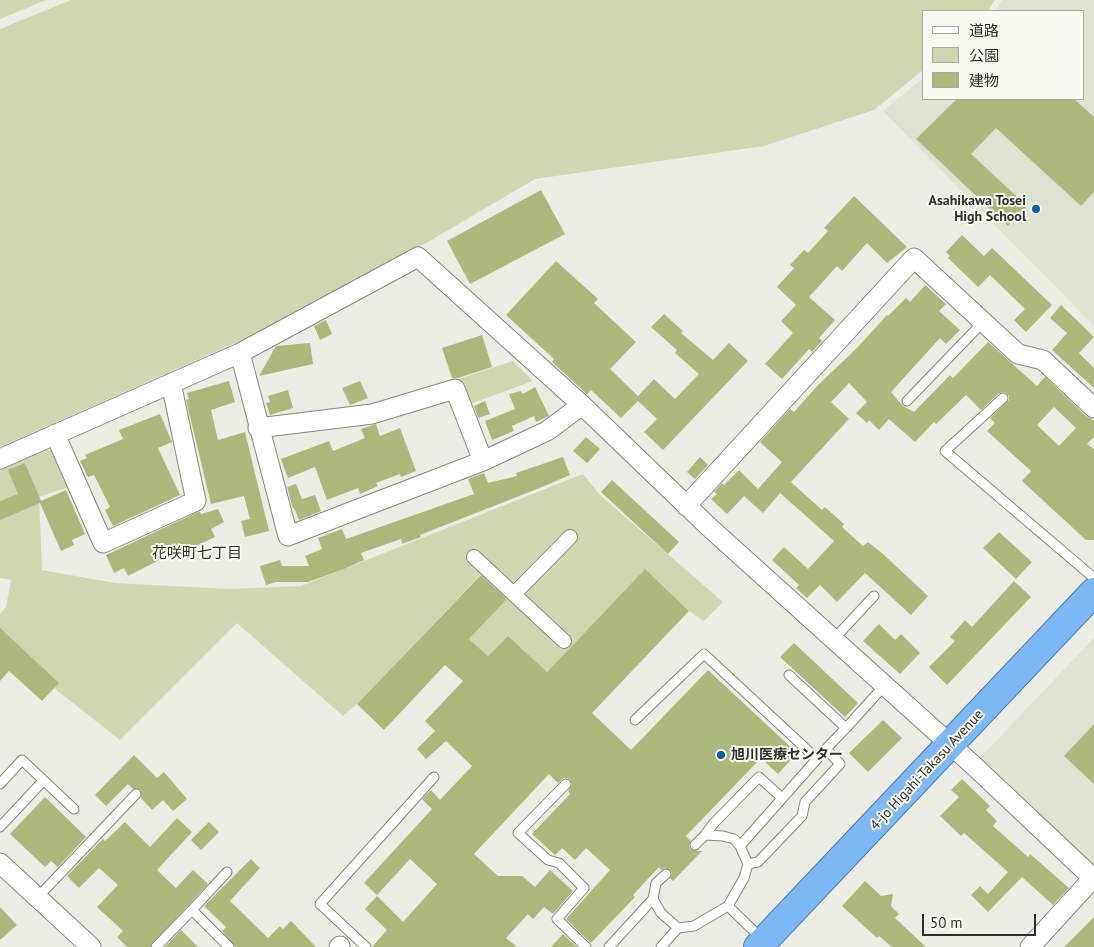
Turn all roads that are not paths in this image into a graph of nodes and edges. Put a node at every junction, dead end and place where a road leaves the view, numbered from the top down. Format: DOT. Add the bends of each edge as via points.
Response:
graph roads {
  1 [pos="984,321"];
  2 [pos="240,354"];
  3 [pos="171,383"];
  4 [pos="1003,398"];
  5 [pos="908,401"];
  6 [pos="582,405"];
  7 [pos="1094,408"];
  8 [pos="258,428"];
  9 [pos="55,434"];
  10 [pos="0,459"];
  11 [pos="482,461"];
  12 [pos="686,506"];
  13 [pos="570,538"];
  14 [pos="474,557"];
  15 [pos="1094,578"];
  16 [pos="1094,592"];
  17 [pos="514,594"];
  18 [pos="874,596"];
  19 [pos="833,640"];
  20 [pos="564,641"];
  21 [pos="789,675"];
  22 [pos="884,686"];
  23 [pos="635,720"];
  24 [pos="846,728"];
  25 [pos="950,746"];
  26 [pos="826,749"];
  27 [pos="817,759"];
  28 [pos="434,777"];
  29 [pos="43,781"];
  30 [pos="0,784"];
  31 [pos="566,784"];
  32 [pos="136,794"];
  33 [pos="782,798"];
  34 [pos="74,809"];
  35 [pos="0,827"];
  36 [pos="705,835"];
  37 [pos="695,845"];
  38 [pos="740,846"];
  39 [pos="0,863"];
  40 [pos="748,864"];
  41 [pos="227,872"];
  42 [pos="666,874"];
  43 [pos="1094,879"];
  44 [pos="37,898"];
  45 [pos="653,899"];
  46 [pos="728,906"];
  47 [pos="192,910"];
  48 [pos="678,928"];
  49 [pos="761,944"];
  50 [pos="90,947"];
  51 [pos="156,947"];
  52 [pos="229,947"];
  53 [pos="366,947"];
  54 [pos="586,947"];
  55 [pos="608,947"];
  56 [pos="661,947"];
  57 [pos="1030,947"];
  1 -- 5 [label="lane"];
  1 -- 7 [label="street" via="1018,354 1043,360"];
  1 -- 12 [label="street" via="914,258"];
  2 -- 3 [label="street"];
  2 -- 6 [label="street" via="418,257"];
  2 -- 8 [label="street"];
  3 -- 9 [label="street"];
  3 -- 9 [label="street" via="196,501 103,543"];
  4 -- 15 [label="lane" via="945,451"];
  6 -- 11 [label="street" via="547,431"];
  6 -- 12 [label="street"];
  8 -- 11 [label="street" via="372,414 454,389"];
  8 -- 11 [label="street" via="288,536"];
  9 -- 10 [label="street"];
  12 -- 19 [label="street"];
  13 -- 17 [label="street"];
  14 -- 17 [label="street"];
  16 -- 25 [label="highway, 4-jo Higahi-Takasu Avenue"];
  17 -- 20 [label="street"];
  18 -- 19 [label="lane"];
  19 -- 22 [label="street"];
  21 -- 24 [label="lane"];
  22 -- 24 [label="lane"];
  22 -- 25 [label="street"];
  23 -- 27 [label="lane" via="704,654"];
  24 -- 26 [label="lane"];
  25 -- 43 [label="street"];
  25 -- 49 [label="highway, 4-jo Higahi-Takasu Avenue"];
  26 -- 27 [label="lane"];
  26 -- 40 [label="lane" via="840,764 805,802 802,816 758,862"];
  27 -- 33 [label="lane"];
  28 -- 53 [label="lane" via="320,904"];
  29 -- 30 [label="lane" via="22,760"];
  29 -- 34 [label="lane"];
  29 -- 35 [label="lane"];
  31 -- 54 [label="lane" via="518,833 548,860 559,863 584,888 557,919"];
  32 -- 44 [label="lane"];
  33 -- 36 [label="lane" via="759,776"];
  33 -- 38 [label="lane"];
  36 -- 37 [label="lane"];
  36 -- 38 [label="lane" via="734,839"];
  38 -- 40 [label="lane"];
  39 -- 44 [label="street"];
  40 -- 46 [label="lane"];
  41 -- 47 [label="lane"];
  42 -- 45 [label="lane" via="656,883"];
  43 -- 57 [label="street"];
  44 -- 50 [label="street"];
  45 -- 48 [label="lane" via="660,913"];
  45 -- 55 [label="lane"];
  46 -- 48 [label="lane" via="694,926"];
  46 -- 49 [label="lane"];
  47 -- 51 [label="lane"];
  47 -- 52 [label="lane"];
  48 -- 56 [label="lane"];
}
